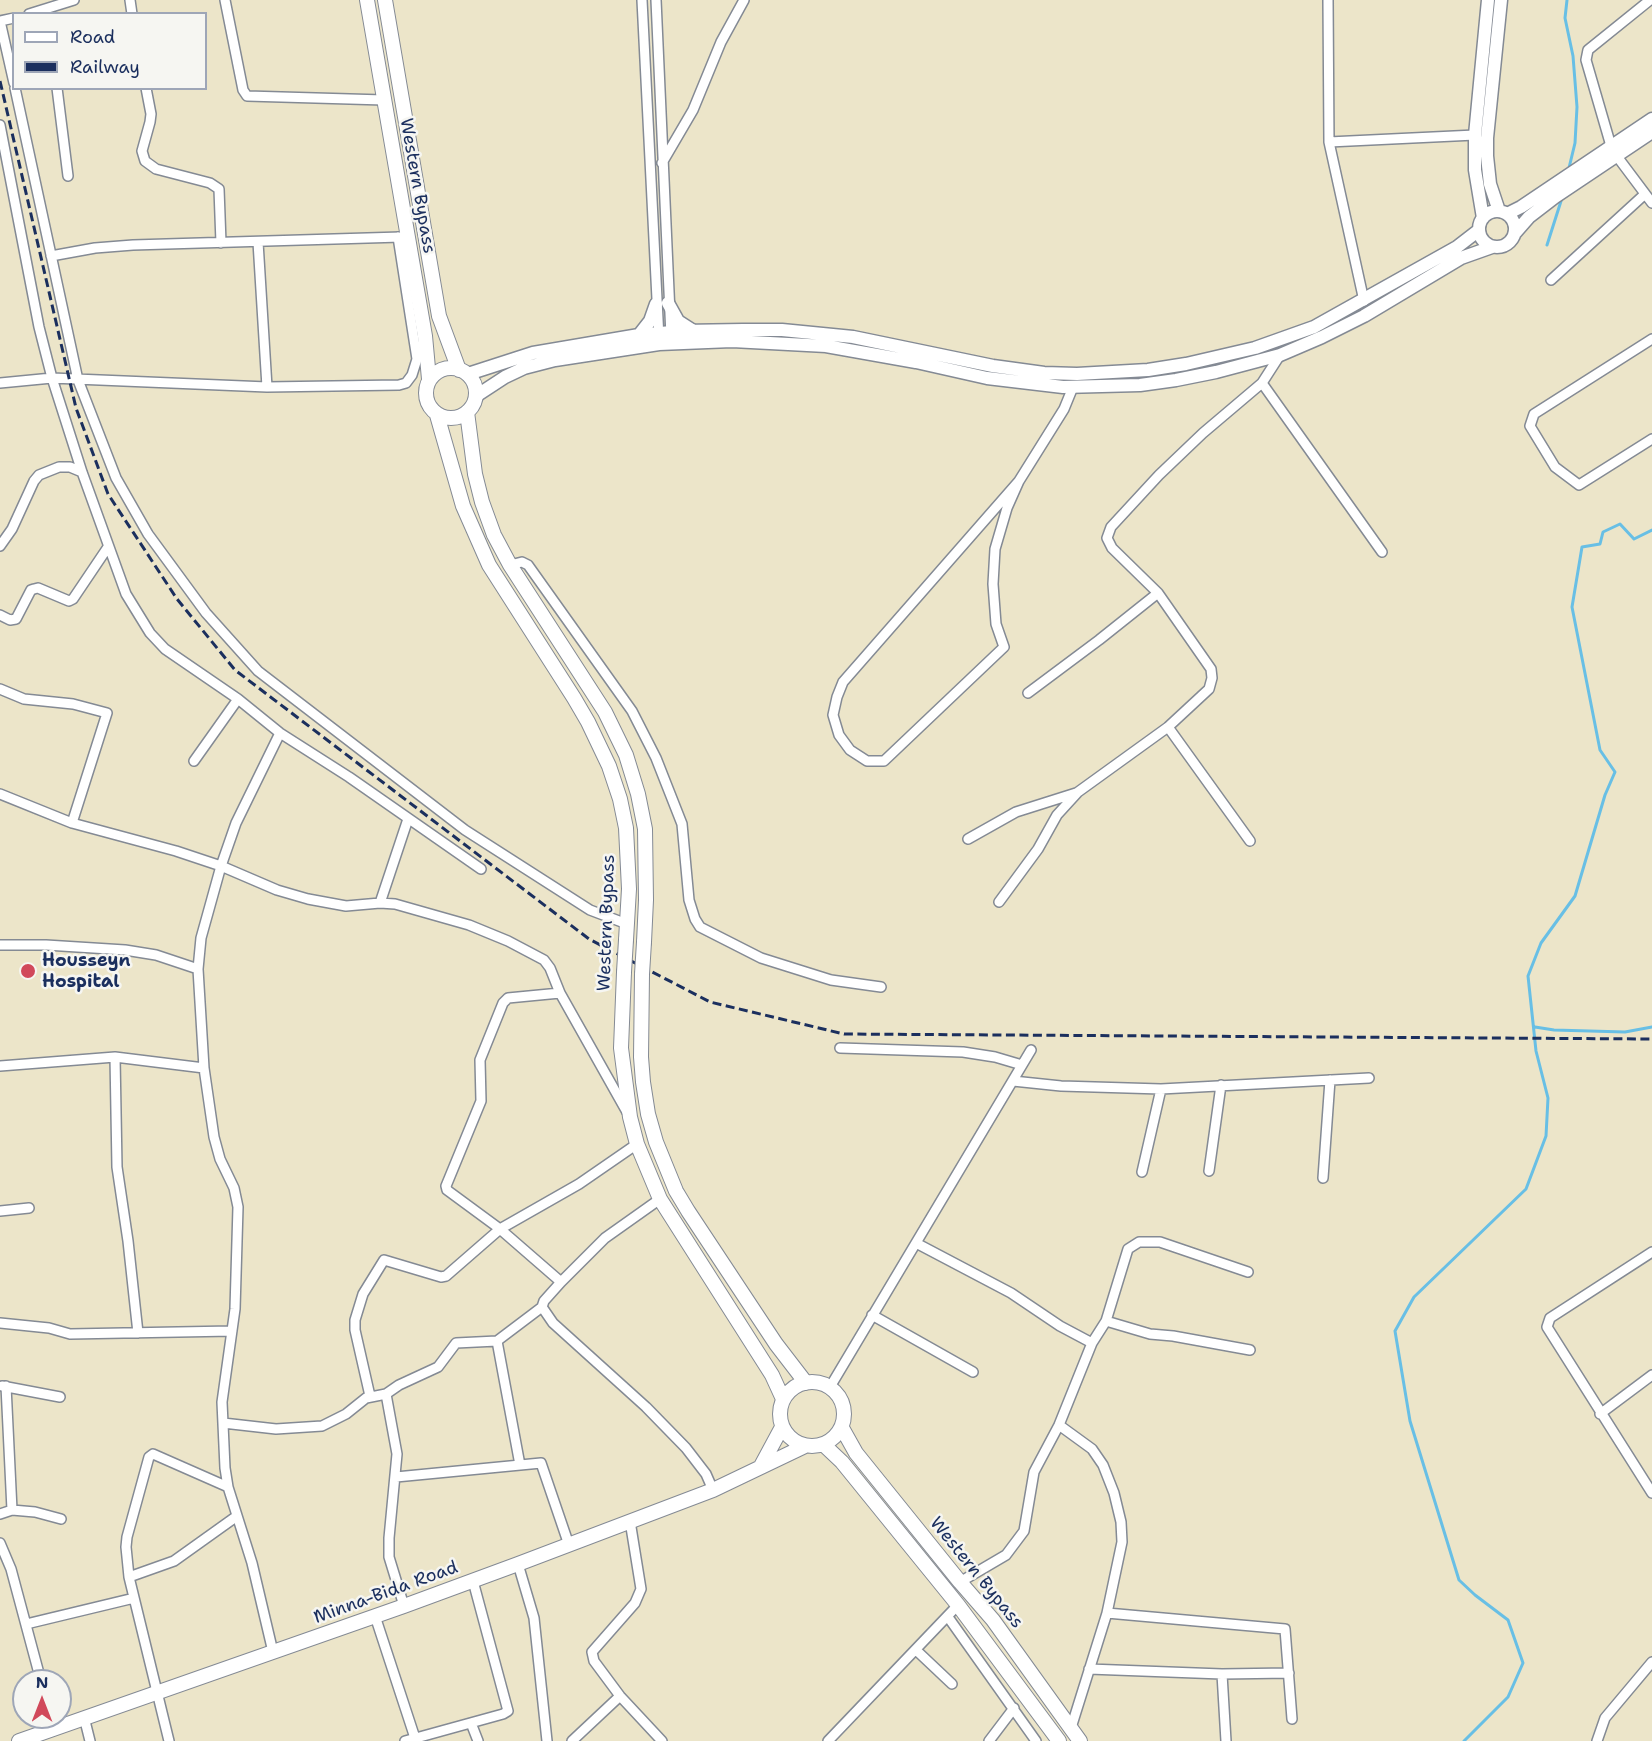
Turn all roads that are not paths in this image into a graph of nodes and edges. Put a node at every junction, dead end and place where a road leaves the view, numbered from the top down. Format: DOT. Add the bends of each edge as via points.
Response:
graph roads {
  1 [pos="74,0"];
  2 [pos="225,0"];
  3 [pos="367,0"];
  4 [pos="385,0"];
  5 [pos="642,0"];
  6 [pos="656,0"];
  7 [pos="744,0"];
  8 [pos="1328,0"];
  9 [pos="1488,0"];
  10 [pos="1501,0"];
  11 [pos="1650,0"];
  12 [pos="46,7"];
  13 [pos="12,18"];
  14 [pos="12,74"];
  15 [pos="15,90"];
  16 [pos="57,90"];
  17 [pos="146,90"];
  18 [pos="384,100"];
  19 [pos="1652,119"];
  20 [pos="0,125"];
  21 [pos="1652,132"];
  22 [pos="1475,135"];
  23 [pos="1329,142"];
  24 [pos="1614,151"];
  25 [pos="662,163"];
  26 [pos="68,176"];
  27 [pos="1565,184"];
  28 [pos="1645,194"];
  29 [pos="1652,203"];
  30 [pos="1503,212"];
  31 [pos="1481,224"];
  32 [pos="1515,233"];
  33 [pos="402,237"];
  34 [pos="258,242"];
  35 [pos="221,243"];
  36 [pos="1492,247"];
  37 [pos="51,256"];
  38 [pos="1551,280"];
  39 [pos="1364,301"];
  40 [pos="662,303"];
  41 [pos="693,331"];
  42 [pos="639,335"];
  43 [pos="665,338"];
  44 [pos="1652,339"];
  45 [pos="1280,355"];
  46 [pos="464,372"];
  47 [pos="52,378"];
  48 [pos="429,379"];
  49 [pos="78,380"];
  50 [pos="0,383"];
  51 [pos="1262,383"];
  52 [pos="267,387"];
  53 [pos="1073,387"];
  54 [pos="476,396"];
  55 [pos="467,412"];
  56 [pos="437,415"];
  57 [pos="1652,439"];
  58 [pos="82,472"];
  59 [pos="1019,482"];
  60 [pos="0,546"];
  61 [pos="108,547"];
  62 [pos="1382,552"];
  63 [pos="510,565"];
  64 [pos="1158,593"];
  65 [pos="1,618"];
  66 [pos="0,690"];
  67 [pos="1028,693"];
  68 [pos="238,699"];
  69 [pos="1168,727"];
  70 [pos="280,733"];
  71 [pos="194,761"];
  72 [pos="1078,792"];
  73 [pos="0,794"];
  74 [pos="408,819"];
  75 [pos="72,823"];
  76 [pos="968,839"];
  77 [pos="1250,841"];
  78 [pos="221,866"];
  79 [pos="481,869"];
  80 [pos="999,902"];
  81 [pos="380,903"];
  82 [pos="627,924"];
  83 [pos="0,945"];
  84 [pos="198,969"];
  85 [pos="881,987"];
  86 [pos="560,993"];
  87 [pos="840,1048"];
  88 [pos="1031,1050"];
  89 [pos="115,1057"];
  90 [pos="1022,1065"];
  91 [pos="0,1066"];
  92 [pos="204,1068"];
  93 [pos="1369,1078"];
  94 [pos="1330,1080"];
  95 [pos="1013,1081"];
  96 [pos="1221,1085"];
  97 [pos="1161,1089"];
  98 [pos="630,1117"];
  99 [pos="637,1144"];
  100 [pos="1209,1171"];
  101 [pos="1142,1172"];
  102 [pos="1323,1178"];
  103 [pos="660,1198"];
  104 [pos="28,1208"];
  105 [pos="0,1211"];
  106 [pos="500,1229"];
  107 [pos="916,1243"];
  108 [pos="1652,1252"];
  109 [pos="1248,1272"];
  110 [pos="561,1282"];
  111 [pos="542,1307"];
  112 [pos="872,1315"];
  113 [pos="1106,1322"];
  114 [pos="0,1323"];
  115 [pos="232,1331"];
  116 [pos="138,1333"];
  117 [pos="497,1341"];
  118 [pos="1092,1343"];
  119 [pos="1250,1350"];
  120 [pos="973,1372"];
  121 [pos="1652,1376"];
  122 [pos="806,1383"];
  123 [pos="3,1386"];
  124 [pos="830,1387"];
  125 [pos="386,1394"];
  126 [pos="60,1396"];
  127 [pos="370,1396"];
  128 [pos="783,1399"];
  129 [pos="1600,1414"];
  130 [pos="223,1423"];
  131 [pos="1059,1425"];
  132 [pos="782,1427"];
  133 [pos="842,1428"];
  134 [pos="824,1445"];
  135 [pos="805,1446"];
  136 [pos="520,1465"];
  137 [pos="761,1466"];
  138 [pos="396,1478"];
  139 [pos="228,1487"];
  140 [pos="713,1490"];
  141 [pos="1652,1493"];
  142 [pos="12,1510"];
  143 [pos="0,1514"];
  144 [pos="237,1516"];
  145 [pos="61,1519"];
  146 [pos="630,1521"];
  147 [pos="0,1543"];
  148 [pos="568,1545"];
  149 [pos="518,1564"];
  150 [pos="11,1569"];
  151 [pos="0,1572"];
  152 [pos="129,1577"];
  153 [pos="473,1581"];
  154 [pos="960,1582"];
  155 [pos="134,1598"];
  156 [pos="958,1605"];
  157 [pos="404,1606"];
  158 [pos="1107,1613"];
  159 [pos="375,1616"];
  160 [pos="948,1617"];
  161 [pos="26,1624"];
  162 [pos="916,1650"];
  163 [pos="273,1652"];
  164 [pos="1652,1662"];
  165 [pos="38,1669"];
  166 [pos="1089,1670"];
  167 [pos="1289,1673"];
  168 [pos="1222,1674"];
  169 [pos="952,1684"];
  170 [pos="156,1692"];
  171 [pos="620,1696"];
  172 [pos="1014,1708"];
  173 [pos="84,1717"];
  174 [pos="72,1719"];
  175 [pos="1292,1719"];
  176 [pos="471,1723"];
  177 [pos="1071,1728"];
  178 [pos="40,1729"];
  179 [pos="416,1738"];
  180 [pos="19,1741"];
  181 [pos="90,1741"];
  182 [pos="169,1741"];
  183 [pos="405,1741"];
  184 [pos="478,1741"];
  185 [pos="547,1741"];
  186 [pos="572,1741"];
  187 [pos="663,1741"];
  188 [pos="828,1741"];
  189 [pos="989,1741"];
  190 [pos="1036,1741"];
  191 [pos="1059,1741"];
  192 [pos="1080,1741"];
  193 [pos="1226,1741"];
  194 [pos="1597,1741"];
  1 -- 12 [label="street"];
  2 -- 18 [label="street" via="247,96"];
  3 -- 18 [label="main road, Western Bypass"];
  4 -- 46 [label="main road, Western Bypass" via="440,316"];
  5 -- 40 [label="street"];
  6 -- 25 [label="street"];
  7 -- 25 [label="street" via="721,42 693,110"];
  8 -- 23 [label="street"];
  9 -- 22 [label="main road"];
  10 -- 30 [label="main road" via="1486,156 1490,184"];
  11 -- 24 [label="street" via="1588,50 1586,60"];
  13 -- 14 [label="street" via="0,21"];
  15 -- 37 [label="street"];
  16 -- 26 [label="street"];
  17 -- 35 [label="street" via="151,114 142,151 145,161 156,169 219,189"];
  18 -- 33 [label="main road, Western Bypass"];
  19 -- 24 [label="main road"];
  20 -- 47 [label="street"];
  21 -- 24 [label="main road"];
  22 -- 23 [label="street"];
  22 -- 31 [label="main road"];
  23 -- 39 [label="street"];
  24 -- 27 [label="main road"];
  24 -- 27 [label="main road" via="1573,172"];
  24 -- 28 [label="street"];
  25 -- 40 [label="street"];
  27 -- 30 [label="main road"];
  27 -- 32 [label="main road"];
  28 -- 29 [label="street"];
  28 -- 38 [label="street"];
  30 -- 31 [label="main road" via="1487,214"];
  30 -- 32 [label="main road" via="1513,220"];
  31 -- 36 [label="main road" via="1482,240"];
  31 -- 39 [label="main road" via="1457,247"];
  32 -- 36 [label="main road" via="1509,243"];
  33 -- 34 [label="street"];
  33 -- 48 [label="main road, Western Bypass" via="424,336"];
  33 -- 52 [label="street" via="417,359 406,383"];
  34 -- 35 [label="street"];
  34 -- 52 [label="street"];
  35 -- 37 [label="street" via="133,245"];
  36 -- 45 [label="main road" via="1461,258 1364,316"];
  37 -- 49 [label="street"];
  39 -- 41 [label="main road" via="1314,327 1255,348 1186,364 1107,373 1044,373 993,366 828,333"];
  40 -- 41 [label="main road"];
  40 -- 42 [label="main road"];
  40 -- 43 [label="street"];
  41 -- 43 [label="main road"];
  42 -- 43 [label="main road"];
  42 -- 46 [label="main road" via="533,353"];
  43 -- 53 [label="main road" via="826,346 1015,383"];
  43 -- 54 [label="main road" via="537,364 505,376"];
  44 -- 57 [label="street" via="1534,414 1530,426 1555,467 1579,485"];
  45 -- 51 [label="street"];
  45 -- 53 [label="main road" via="1176,380"];
  46 -- 48 [label="main road" via="447,368"];
  46 -- 54 [label="main road" via="475,386"];
  47 -- 49 [label="street"];
  47 -- 50 [label="street"];
  47 -- 58 [label="street"];
  48 -- 56 [label="main road" via="426,398"];
  49 -- 52 [label="street"];
  49 -- 82 [label="street" via="116,478 148,534 206,613 258,671 465,830 590,910"];
  51 -- 62 [label="street"];
  51 -- 64 [label="street" via="1159,475 1111,527 1107,538 1112,548"];
  53 -- 59 [label="street" via="1064,409"];
  54 -- 55 [label="main road"];
  55 -- 56 [label="main road" via="455,418"];
  55 -- 63 [label="main road, Western Bypass" via="482,502"];
  56 -- 82 [label="main road, Western Bypass" via="463,506 489,565 574,698 609,766 626,828"];
  58 -- 60 [label="street" via="59,467 39,475"];
  58 -- 61 [label="street"];
  59 -- 59 [label="street" via="995,549 996,624 1004,646 884,761 867,761 850,750 833,715 843,682"];
  61 -- 65 [label="street" via="73,599 34,589 16,619"];
  61 -- 68 [label="street" via="126,594 150,633 165,649"];
  63 -- 85 [label="street" via="528,565 632,711 682,824 689,900 700,927 761,958 831,980"];
  63 -- 122 [label="main road, Western Bypass, bridge" via="600,704 626,755 639,794 645,830 646,900 640,1010 642,1073 656,1142 688,1211"];
  64 -- 67 [label="street"];
  64 -- 69 [label="street" via="1211,669 1212,678 1209,688"];
  66 -- 75 [label="street" via="24,699 73,704 107,713"];
  68 -- 70 [label="street"];
  68 -- 71 [label="street"];
  69 -- 72 [label="street"];
  69 -- 77 [label="street"];
  70 -- 74 [label="street"];
  70 -- 78 [label="street" via="236,823"];
  72 -- 76 [label="street" via="1016,812"];
  72 -- 80 [label="street" via="1057,815 1038,849"];
  73 -- 75 [label="street"];
  74 -- 79 [label="street"];
  74 -- 81 [label="street"];
  75 -- 78 [label="street"];
  78 -- 81 [label="street" via="308,899 346,906"];
  78 -- 84 [label="street" via="201,938"];
  81 -- 86 [label="street" via="394,903 469,925 508,941 544,960"];
  82 -- 98 [label="main road, Western Bypass, bridge" via="621,1048"];
  83 -- 84 [label="street" via="125,950"];
  84 -- 92 [label="street"];
  86 -- 98 [label="street"];
  86 -- 106 [label="street" via="508,998 503,1003 482,1054 481,1101 446,1186"];
  87 -- 90 [label="street" via="963,1052"];
  88 -- 90 [label="street"];
  89 -- 91 [label="street"];
  89 -- 92 [label="street"];
  89 -- 116 [label="street" via="117,1167"];
  90 -- 95 [label="street"];
  92 -- 115 [label="street" via="213,1137 238,1207"];
  93 -- 94 [label="street"];
  94 -- 96 [label="street"];
  94 -- 102 [label="street"];
  95 -- 97 [label="street"];
  95 -- 107 [label="street"];
  96 -- 97 [label="street"];
  96 -- 100 [label="street"];
  97 -- 101 [label="street"];
  98 -- 99 [label="main road, Western Bypass"];
  99 -- 103 [label="main road, Western Bypass"];
  99 -- 106 [label="street" via="579,1184"];
  103 -- 110 [label="street" via="605,1238"];
  103 -- 128 [label="main road, Western Bypass" via="772,1375"];
  104 -- 105 [label="street"];
  106 -- 110 [label="street"];
  106 -- 127 [label="street" via="446,1276 386,1260 381,1263 363,1294 355,1320"];
  107 -- 112 [label="street"];
  107 -- 118 [label="street" via="1011,1293"];
  108 -- 129 [label="street" via="1548,1322 1547,1327"];
  109 -- 113 [label="street" via="1160,1242 1139,1242 1128,1249"];
  110 -- 111 [label="street"];
  111 -- 117 [label="street"];
  111 -- 140 [label="street" via="553,1323 686,1448"];
  112 -- 120 [label="street"];
  112 -- 124 [label="street"];
  113 -- 118 [label="street"];
  113 -- 119 [label="street" via="1144,1333"];
  114 -- 116 [label="street" via="70,1334"];
  115 -- 116 [label="street"];
  115 -- 130 [label="street" via="222,1402"];
  117 -- 125 [label="street" via="456,1343 438,1367"];
  117 -- 136 [label="street"];
  118 -- 131 [label="street"];
  121 -- 129 [label="street"];
  122 -- 124 [label="main road"];
  122 -- 128 [label="main road"];
  123 -- 126 [label="street"];
  123 -- 142 [label="street"];
  124 -- 133 [label="main road" via="842,1401"];
  125 -- 127 [label="street"];
  125 -- 138 [label="street" via="397,1454"];
  127 -- 130 [label="street" via="322,1426 276,1429"];
  128 -- 132 [label="main road"];
  129 -- 141 [label="street"];
  130 -- 139 [label="street"];
  131 -- 154 [label="street" via="1034,1472 1024,1531 1006,1555"];
  131 -- 158 [label="street" via="1092,1449 1114,1493 1122,1542"];
  132 -- 135 [label="main road" via="795,1442"];
  132 -- 137 [label="main road"];
  133 -- 134 [label="main road"];
  133 -- 154 [label="main road, Western Bypass" via="856,1453"];
  134 -- 135 [label="main road"];
  134 -- 156 [label="main road, Western Bypass"];
  135 -- 137 [label="main road, Minna-Bida Road"];
  136 -- 138 [label="street"];
  136 -- 148 [label="street" via="541,1464"];
  137 -- 140 [label="main road, Minna-Bida Road"];
  138 -- 157 [label="street" via="389,1557"];
  139 -- 144 [label="street"];
  139 -- 152 [label="street" via="157,1455 149,1457 127,1537"];
  140 -- 146 [label="main road, Minna-Bida Road"];
  142 -- 143 [label="street"];
  142 -- 145 [label="street"];
  144 -- 152 [label="street" via="174,1561"];
  144 -- 163 [label="street"];
  146 -- 148 [label="main road, Minna-Bida Road"];
  146 -- 171 [label="street" via="641,1589 635,1603 592,1652 594,1661"];
  147 -- 150 [label="street"];
  148 -- 149 [label="main road, Minna-Bida Road"];
  149 -- 153 [label="main road, Minna-Bida Road"];
  149 -- 185 [label="street" via="534,1618"];
  150 -- 151 [label="street"];
  150 -- 161 [label="street"];
  152 -- 155 [label="street"];
  153 -- 157 [label="main road, Minna-Bida Road"];
  153 -- 176 [label="street" via="508,1711"];
  154 -- 177 [label="main road, Western Bypass" via="993,1620"];
  155 -- 161 [label="street"];
  155 -- 170 [label="street"];
  156 -- 160 [label="street"];
  156 -- 191 [label="main road, Western Bypass"];
  157 -- 159 [label="main road, Minna-Bida Road"];
  158 -- 166 [label="street"];
  158 -- 167 [label="street" via="1285,1629"];
  159 -- 163 [label="main road, Minna-Bida Road"];
  159 -- 179 [label="street"];
  160 -- 162 [label="street"];
  160 -- 172 [label="street"];
  161 -- 165 [label="street"];
  162 -- 169 [label="street"];
  162 -- 188 [label="street"];
  163 -- 170 [label="main road, Minna-Bida Road"];
  164 -- 194 [label="street" via="1605,1718"];
  166 -- 168 [label="street"];
  166 -- 177 [label="street"];
  167 -- 168 [label="street"];
  167 -- 175 [label="street"];
  168 -- 193 [label="street"];
  170 -- 173 [label="main road, Minna-Bida Road"];
  170 -- 182 [label="street"];
  171 -- 186 [label="street"];
  171 -- 187 [label="street"];
  172 -- 189 [label="street"];
  172 -- 190 [label="street"];
  173 -- 174 [label="main road, Minna-Bida Road"];
  173 -- 181 [label="street"];
  176 -- 179 [label="street"];
  176 -- 184 [label="street"];
  177 -- 192 [label="main road, Western Bypass"];
  178 -- 180 [label="main road, Minna-Bida Road"];
  179 -- 183 [label="street"];
}
